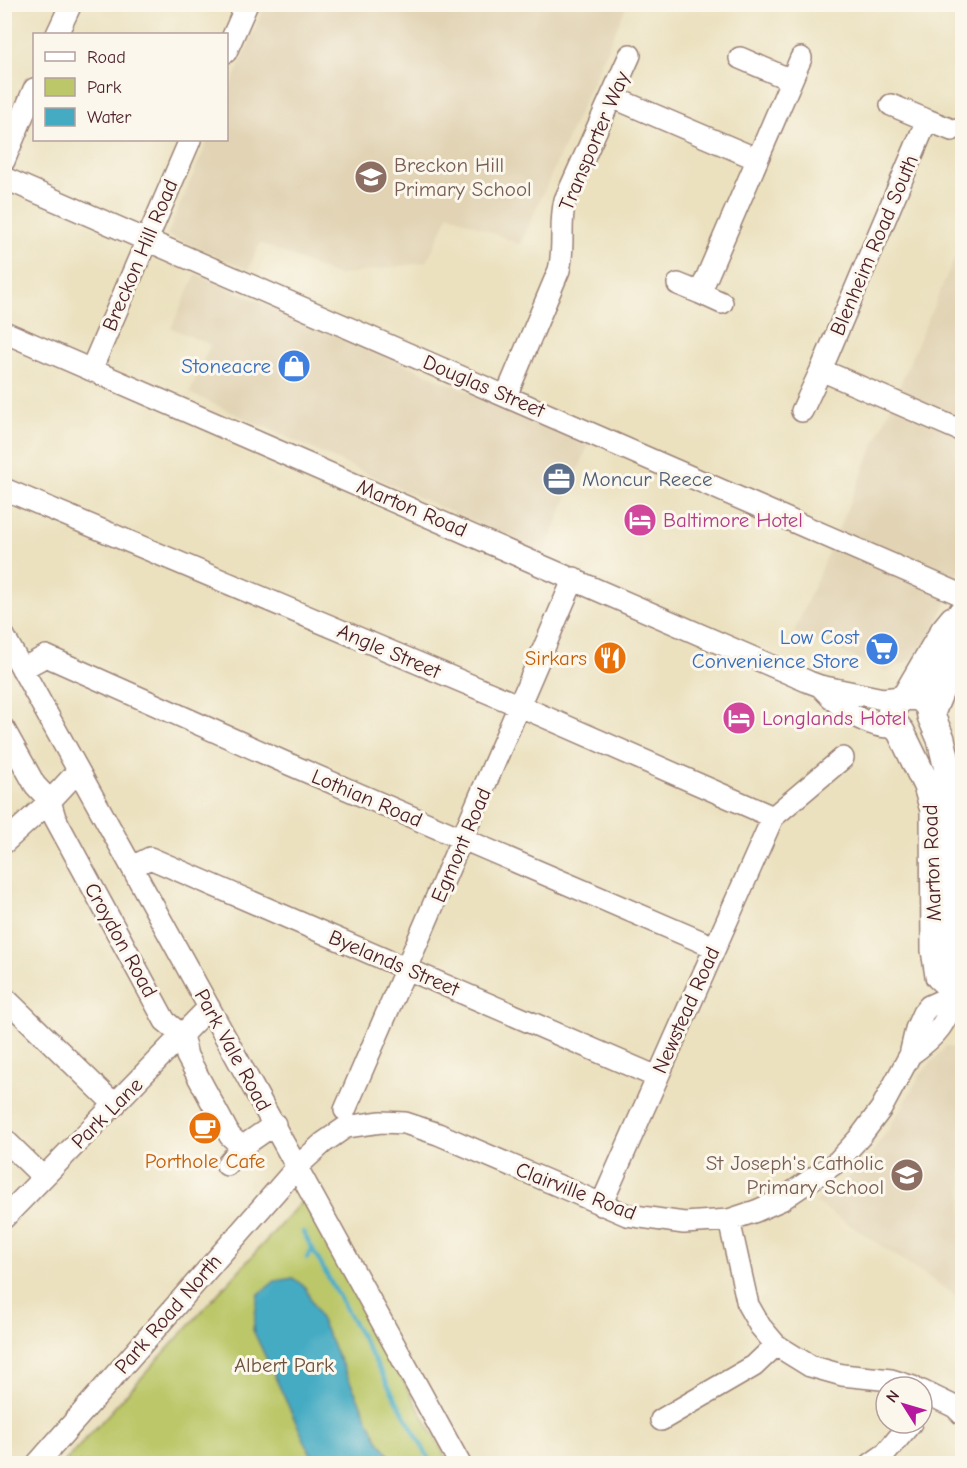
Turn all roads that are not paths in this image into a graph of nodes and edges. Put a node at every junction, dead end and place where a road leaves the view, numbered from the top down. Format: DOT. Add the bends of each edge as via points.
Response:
graph roads {
  1 [pos="70,4"];
  2 [pos="247,4"];
  3 [pos="57,33"];
  4 [pos="228,47"];
  5 [pos="630,55"];
  6 [pos="740,58"];
  7 [pos="801,58"];
  8 [pos="791,80"];
  9 [pos="33,91"];
  10 [pos="612,97"];
  11 [pos="891,105"];
  12 [pos="927,120"];
  13 [pos="952,130"];
  14 [pos="189,141"];
  15 [pos="757,159"];
  16 [pos="4,160"];
  17 [pos="4,178"];
  18 [pos="147,241"];
  19 [pos="678,284"];
  20 [pos="700,293"];
  21 [pos="722,303"];
  22 [pos="4,332"];
  23 [pos="91,370"];
  24 [pos="821,370"];
  25 [pos="507,396"];
  26 [pos="802,411"];
  27 [pos="963,431"];
  28 [pos="4,489"];
  29 [pos="574,578"];
  30 [pos="963,595"];
  31 [pos="963,611"];
  32 [pos="4,636"];
  33 [pos="22,669"];
  34 [pos="820,686"];
  35 [pos="904,697"];
  36 [pos="520,706"];
  37 [pos="931,715"];
  38 [pos="4,729"];
  39 [pos="898,729"];
  40 [pos="843,758"];
  41 [pos="78,771"];
  42 [pos="959,799"];
  43 [pos="50,801"];
  44 [pos="773,817"];
  45 [pos="463,840"];
  46 [pos="4,843"];
  47 [pos="132,867"];
  48 [pos="714,947"];
  49 [pos="408,968"];
  50 [pos="961,985"];
  51 [pos="4,997"];
  52 [pos="209,1007"];
  53 [pos="182,1035"];
  54 [pos="657,1077"];
  55 [pos="115,1105"];
  56 [pos="345,1110"];
  57 [pos="275,1124"];
  58 [pos="4,1138"];
  59 [pos="242,1147"];
  60 [pos="298,1165"];
  61 [pos="227,1166"];
  62 [pos="43,1177"];
  63 [pos="601,1205"];
  64 [pos="4,1218"];
  65 [pos="729,1220"];
  66 [pos="776,1346"];
  67 [pos="874,1378"];
  68 [pos="934,1399"];
  69 [pos="963,1414"];
  70 [pos="661,1420"];
  71 [pos="901,1435"];
  72 [pos="37,1464"];
  73 [pos="460,1464"];
  74 [pos="871,1464"];
  1 -- 3 [label="street"];
  2 -- 4 [label="street"];
  5 -- 10 [label="street, Transporter Way"];
  6 -- 8 [label="street"];
  7 -- 8 [label="street"];
  8 -- 15 [label="street"];
  9 -- 16 [label="street"];
  10 -- 15 [label="street"];
  10 -- 25 [label="street, Transporter Way" via="565,200 559,270"];
  11 -- 12 [label="street"];
  12 -- 13 [label="street"];
  12 -- 24 [label="street, Blenheim Road South"];
  14 -- 18 [label="street, Breckon Hill Road"];
  15 -- 20 [label="street"];
  17 -- 18 [label="street, Douglas Street"];
  18 -- 23 [label="street, Breckon Hill Road"];
  18 -- 25 [label="street, Douglas Street"];
  19 -- 20 [label="street"];
  20 -- 21 [label="street"];
  22 -- 23 [label="street, Marton Road"];
  23 -- 29 [label="street, Marton Road"];
  24 -- 26 [label="street, Blenheim Road South"];
  24 -- 27 [label="street"];
  25 -- 30 [label="street, Douglas Street"];
  28 -- 36 [label="street, Angle Street"];
  29 -- 34 [label="street, Marton Road"];
  29 -- 36 [label="street, Egmont Road"];
  31 -- 35 [label="main road" via="944,631"];
  31 -- 37 [label="main road"];
  32 -- 33 [label="street, Park Vale Road"];
  33 -- 41 [label="street, Park Vale Road"];
  33 -- 45 [label="street, Lothian Road" via="46,656"];
  34 -- 35 [label="street, Marton Road" via="883,699"];
  34 -- 39 [label="street, Marton Road" via="837,705 851,713 876,726"];
  35 -- 37 [label="main road, Marton Road" via="920,697"];
  35 -- 39 [label="main road" via="892,708 892,721"];
  36 -- 44 [label="street, Angle Street"];
  36 -- 45 [label="street, Egmont Road"];
  37 -- 39 [label="main road, Marton Road" via="920,732"];
  37 -- 42 [label="main road, Marton Road"];
  38 -- 43 [label="street, Croydon Road" via="35,785"];
  39 -- 50 [label="main road, Marton Road" via="927,786 934,810 935,950 939,976"];
  40 -- 44 [label="street"];
  41 -- 43 [label="street"];
  41 -- 47 [label="street, Park Vale Road"];
  42 -- 50 [label="main road, Marton Road" via="956,927"];
  43 -- 46 [label="street"];
  43 -- 53 [label="street, Croydon Road" via="55,818 165,1022"];
  44 -- 48 [label="street, Newstead Road"];
  45 -- 48 [label="street, Lothian Road"];
  45 -- 49 [label="street, Egmont Road"];
  47 -- 49 [label="street, Byelands Street" via="150,858"];
  47 -- 52 [label="street, Park Vale Road"];
  48 -- 54 [label="street, Newstead Road"];
  49 -- 54 [label="street, Byelands Street"];
  49 -- 56 [label="street, Egmont Road"];
  50 -- 65 [label="street, Clairville Road" via="923,1013 910,1054 881,1109 837,1162 781,1200"];
  51 -- 55 [label="street"];
  52 -- 53 [label="street, Park Lane"];
  52 -- 57 [label="street, Park Vale Road"];
  53 -- 55 [label="street, Park Lane"];
  53 -- 59 [label="street, Croydon Road" via="187,1056 230,1136"];
  54 -- 63 [label="street, Newstead Road"];
  55 -- 62 [label="street, Park Lane"];
  57 -- 59 [label="street"];
  57 -- 60 [label="street, Park Vale Road"];
  58 -- 62 [label="street"];
  59 -- 61 [label="street"];
  60 -- 63 [label="street, Clairville Road" via="346,1126 405,1123"];
  60 -- 72 [label="street, Park Road North"];
  60 -- 73 [label="street, Park Vale Road"];
  62 -- 64 [label="street, Park Lane"];
  63 -- 65 [label="street, Clairville Road" via="654,1220"];
  65 -- 66 [label="street" via="748,1305"];
  66 -- 67 [label="street" via="810,1366"];
  66 -- 70 [label="street" via="754,1366"];
  68 -- 69 [label="street"];
  71 -- 74 [label="street"];
}
